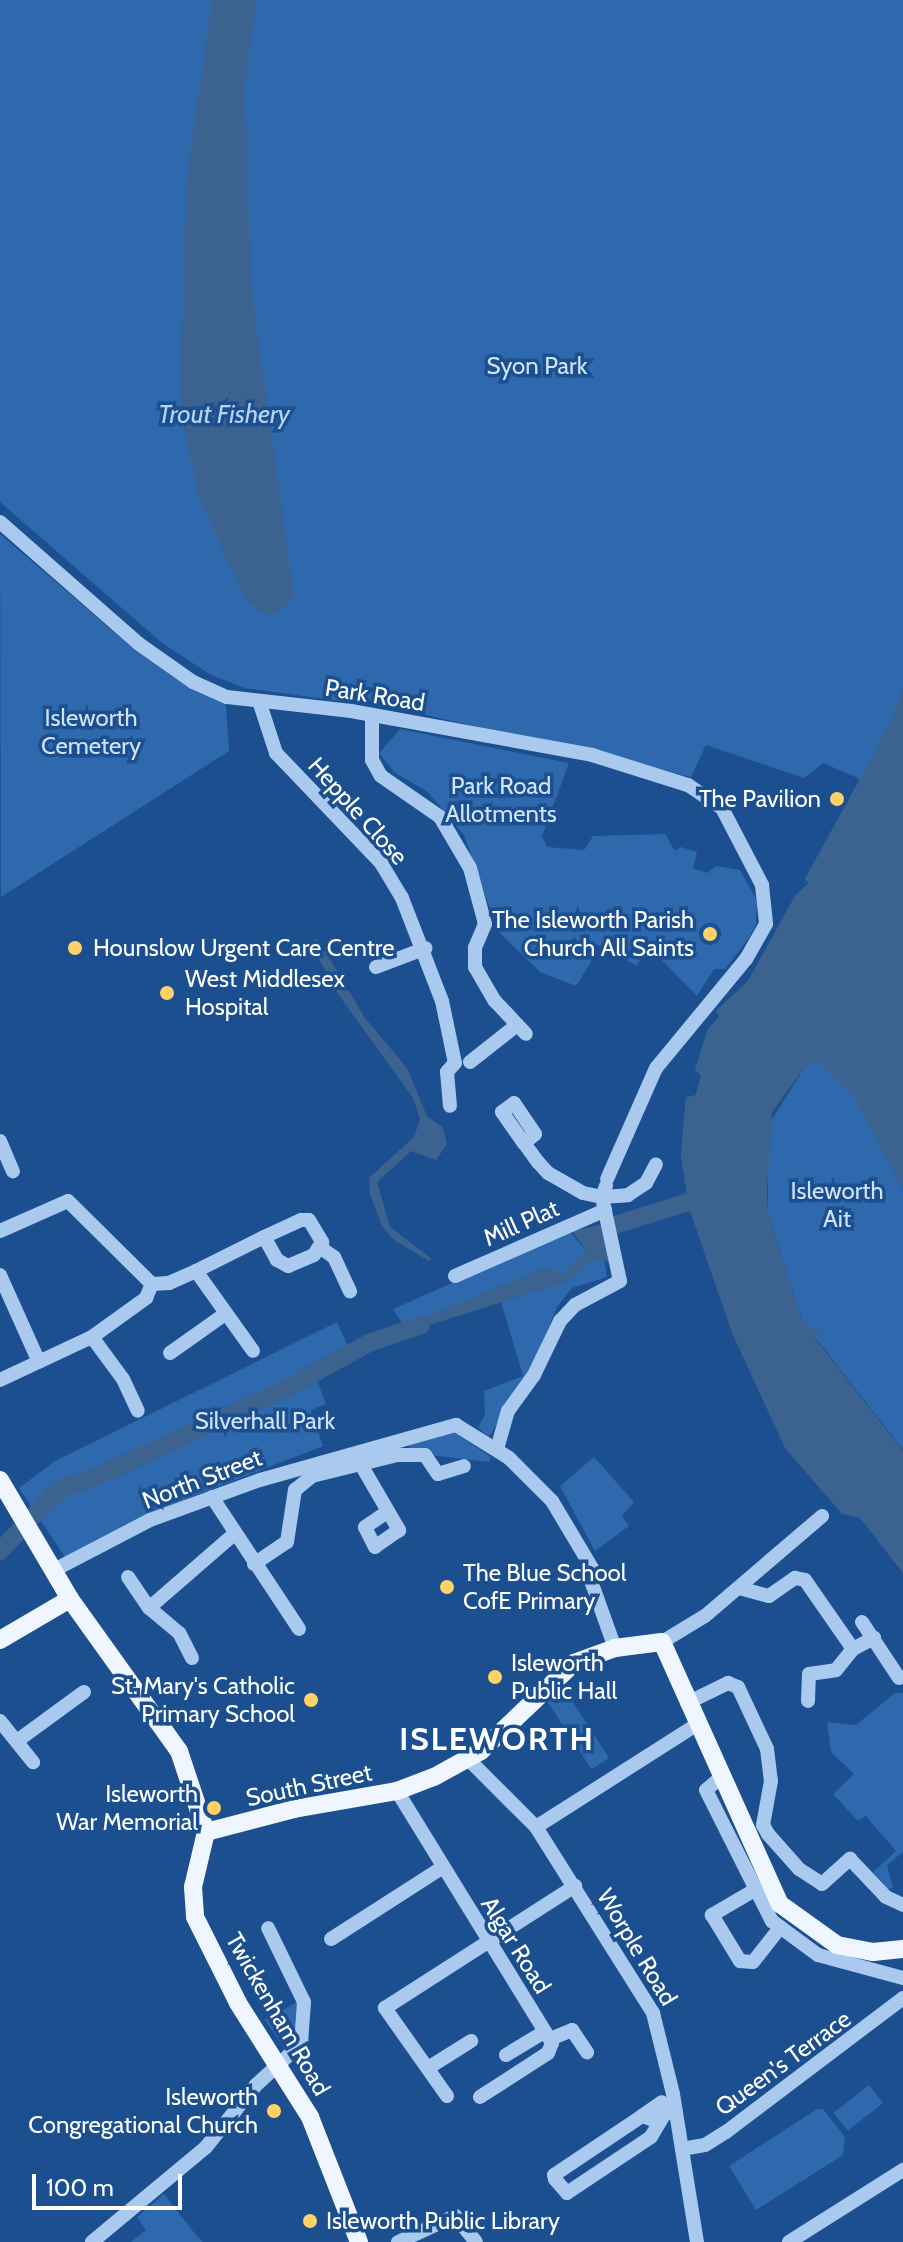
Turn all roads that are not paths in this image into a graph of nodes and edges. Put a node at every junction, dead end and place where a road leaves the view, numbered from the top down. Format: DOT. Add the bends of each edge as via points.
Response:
graph roads {
  1 [pos="0,522"];
  2 [pos="260,704"];
  3 [pos="372,716"];
  4 [pos="426,948"];
  5 [pos="376,967"];
  6 [pos="470,1062"];
  7 [pos="450,1106"];
  8 [pos="0,1141"];
  9 [pos="524,1143"];
  10 [pos="656,1164"];
  11 [pos="13,1171"];
  12 [pos="606,1198"];
  13 [pos="0,1231"];
  14 [pos="264,1237"];
  15 [pos="321,1248"];
  16 [pos="196,1271"];
  17 [pos="0,1275"];
  18 [pos="455,1276"];
  19 [pos="152,1284"];
  20 [pos="350,1292"];
  21 [pos="225,1314"];
  22 [pos="92,1337"];
  23 [pos="253,1351"];
  24 [pos="170,1353"];
  25 [pos="39,1362"];
  26 [pos="0,1380"];
  27 [pos="138,1411"];
  28 [pos="497,1449"];
  29 [pos="360,1463"];
  30 [pos="464,1466"];
  31 [pos="2,1488"];
  32 [pos="212,1497"];
  33 [pos="387,1512"];
  34 [pos="822,1516"];
  35 [pos="233,1535"];
  36 [pos="254,1564"];
  37 [pos="56,1569"];
  38 [pos="128,1577"];
  39 [pos="739,1588"];
  40 [pos="70,1599"];
  41 [pos="149,1608"];
  42 [pos="862,1622"];
  43 [pos="299,1629"];
  44 [pos="874,1638"];
  45 [pos="0,1640"];
  46 [pos="662,1642"];
  47 [pos="615,1648"];
  48 [pos="853,1649"];
  49 [pos="192,1658"];
  50 [pos="899,1678"];
  51 [pos="84,1692"];
  52 [pos="808,1701"];
  53 [pos="687,1703"];
  54 [pos="0,1721"];
  55 [pos="696,1725"];
  56 [pos="17,1741"];
  57 [pos="469,1760"];
  58 [pos="33,1762"];
  59 [pos="720,1778"];
  60 [pos="397,1791"];
  61 [pos="536,1827"];
  62 [pos="206,1832"];
  63 [pos="443,1867"];
  64 [pos="575,1886"];
  65 [pos="753,1891"];
  66 [pos="903,1905"];
  67 [pos="268,1928"];
  68 [pos="779,1929"];
  69 [pos="331,1939"];
  70 [pos="488,1941"];
  71 [pos="903,1949"];
  72 [pos="903,1978"];
  73 [pos="903,1998"];
  74 [pos="547,2035"];
  75 [pos="471,2041"];
  76 [pos="587,2052"];
  77 [pos="506,2055"];
  78 [pos="279,2066"];
  79 [pos="428,2068"];
  80 [pos="447,2096"];
  81 [pos="480,2097"];
  82 [pos="658,2115"];
  83 [pos="682,2149"];
  84 [pos="903,2170"];
  85 [pos="693,2241"];
  86 [pos="92,2242"];
  87 [pos="359,2242"];
  88 [pos="398,2242"];
  89 [pos="476,2242"];
  90 [pos="789,2242"];
  1 -- 2 [label="street, Park Road" via="167,665 227,697"];
  2 -- 3 [label="street, Park Road"];
  2 -- 4 [label="street, Hepple Close" via="276,753 381,863"];
  3 -- 6 [label="street" via="372,760 381,776 440,817 470,868 485,924 475,948 475,967 521,1030"];
  3 -- 12 [label="street, Park Road" via="587,754 686,784 730,818 755,868 765,897 766,924 656,1068"];
  4 -- 5 [label="street"];
  4 -- 7 [label="street, Hepple Close" via="455,1063 447,1072"];
  8 -- 11 [label="street"];
  9 -- 12 [label="street" via="554,1179"];
  10 -- 12 [label="street, Mill Plat" via="646,1183 628,1195"];
  12 -- 18 [label="street, Mill Plat"];
  12 -- 28 [label="street" via="620,1278 575,1305 560,1321 534,1375 508,1411"];
  13 -- 19 [label="street" via="68,1201"];
  14 -- 15 [label="street" via="277,1260 288,1266"];
  14 -- 15 [label="street" via="309,1220"];
  14 -- 16 [label="street"];
  15 -- 20 [label="street" via="334,1257"];
  16 -- 19 [label="street"];
  16 -- 21 [label="street"];
  17 -- 25 [label="street"];
  19 -- 22 [label="street" via="146,1298"];
  21 -- 23 [label="street"];
  21 -- 24 [label="street"];
  22 -- 25 [label="street"];
  22 -- 27 [label="street" via="123,1379"];
  25 -- 26 [label="street"];
  28 -- 32 [label="street, North Street" via="463,1428 448,1426 339,1454"];
  28 -- 47 [label="street, North Street" via="552,1501 592,1568"];
  29 -- 30 [label="street" via="425,1455 438,1474"];
  29 -- 33 [label="street"];
  29 -- 36 [label="street" via="312,1476 295,1490 287,1542"];
  31 -- 37 [label="main road"];
  32 -- 35 [label="street"];
  32 -- 37 [label="street, North Street" via="150,1520"];
  34 -- 39 [label="street"];
  35 -- 36 [label="street"];
  35 -- 41 [label="street"];
  36 -- 43 [label="street"];
  37 -- 40 [label="main road"];
  38 -- 41 [label="street"];
  39 -- 46 [label="street"];
  39 -- 48 [label="street" via="769,1596 795,1578 805,1580"];
  40 -- 45 [label="main road"];
  40 -- 62 [label="main road" via="177,1747"];
  41 -- 49 [label="street" via="179,1633"];
  42 -- 44 [label="street"];
  44 -- 48 [label="street"];
  44 -- 50 [label="street"];
  46 -- 47 [label="main road, South Street"];
  46 -- 53 [label="main road"];
  47 -- 57 [label="main road, South Street" via="561,1672"];
  48 -- 52 [label="street" via="836,1670 809,1674"];
  51 -- 56 [label="street"];
  53 -- 55 [label="main road"];
  53 -- 66 [label="street" via="728,1683 738,1687 767,1749 771,1781 763,1825 768,1834 799,1869 822,1884 850,1859 886,1897"];
  54 -- 56 [label="street"];
  55 -- 59 [label="main road"];
  55 -- 61 [label="street"];
  56 -- 58 [label="street"];
  57 -- 60 [label="main road, South Street"];
  57 -- 61 [label="street, Worple Road"];
  59 -- 65 [label="street" via="706,1790"];
  59 -- 71 [label="main road" via="769,1886 794,1919 851,1949"];
  60 -- 62 [label="main road, South Street" via="280,1812"];
  60 -- 63 [label="street, Algar Road"];
  61 -- 64 [label="street, Worple Road"];
  62 -- 78 [label="main road, Twickenham Road" via="193,1887 195,1917 238,2003"];
  63 -- 69 [label="street"];
  63 -- 70 [label="street, Algar Road"];
  64 -- 70 [label="street"];
  64 -- 82 [label="street, Worple Road" via="653,2013"];
  65 -- 68 [label="street"];
  65 -- 68 [label="street" via="715,1911 711,1920 740,1961 753,1962"];
  67 -- 78 [label="street" via="304,2002 306,2034"];
  68 -- 72 [label="street" via="828,1959"];
  70 -- 74 [label="street, Algar Road"];
  70 -- 79 [label="street" via="385,2008"];
  73 -- 83 [label="street, Queen's Terrace" via="726,2132"];
  74 -- 76 [label="street" via="572,2030"];
  74 -- 77 [label="street"];
  74 -- 81 [label="street" via="548,2053"];
  75 -- 79 [label="street"];
  78 -- 86 [label="street" via="206,2147"];
  78 -- 87 [label="main road, Twickenham Road" via="320,2140"];
  79 -- 80 [label="street"];
  82 -- 82 [label="street" via="643,2143 567,2193 562,2190 554,2175"];
  82 -- 83 [label="street, Worple Road"];
  83 -- 85 [label="street, Worple Road"];
  84 -- 90 [label="street"];
  88 -- 89 [label="street" via="455,2216"];
}
